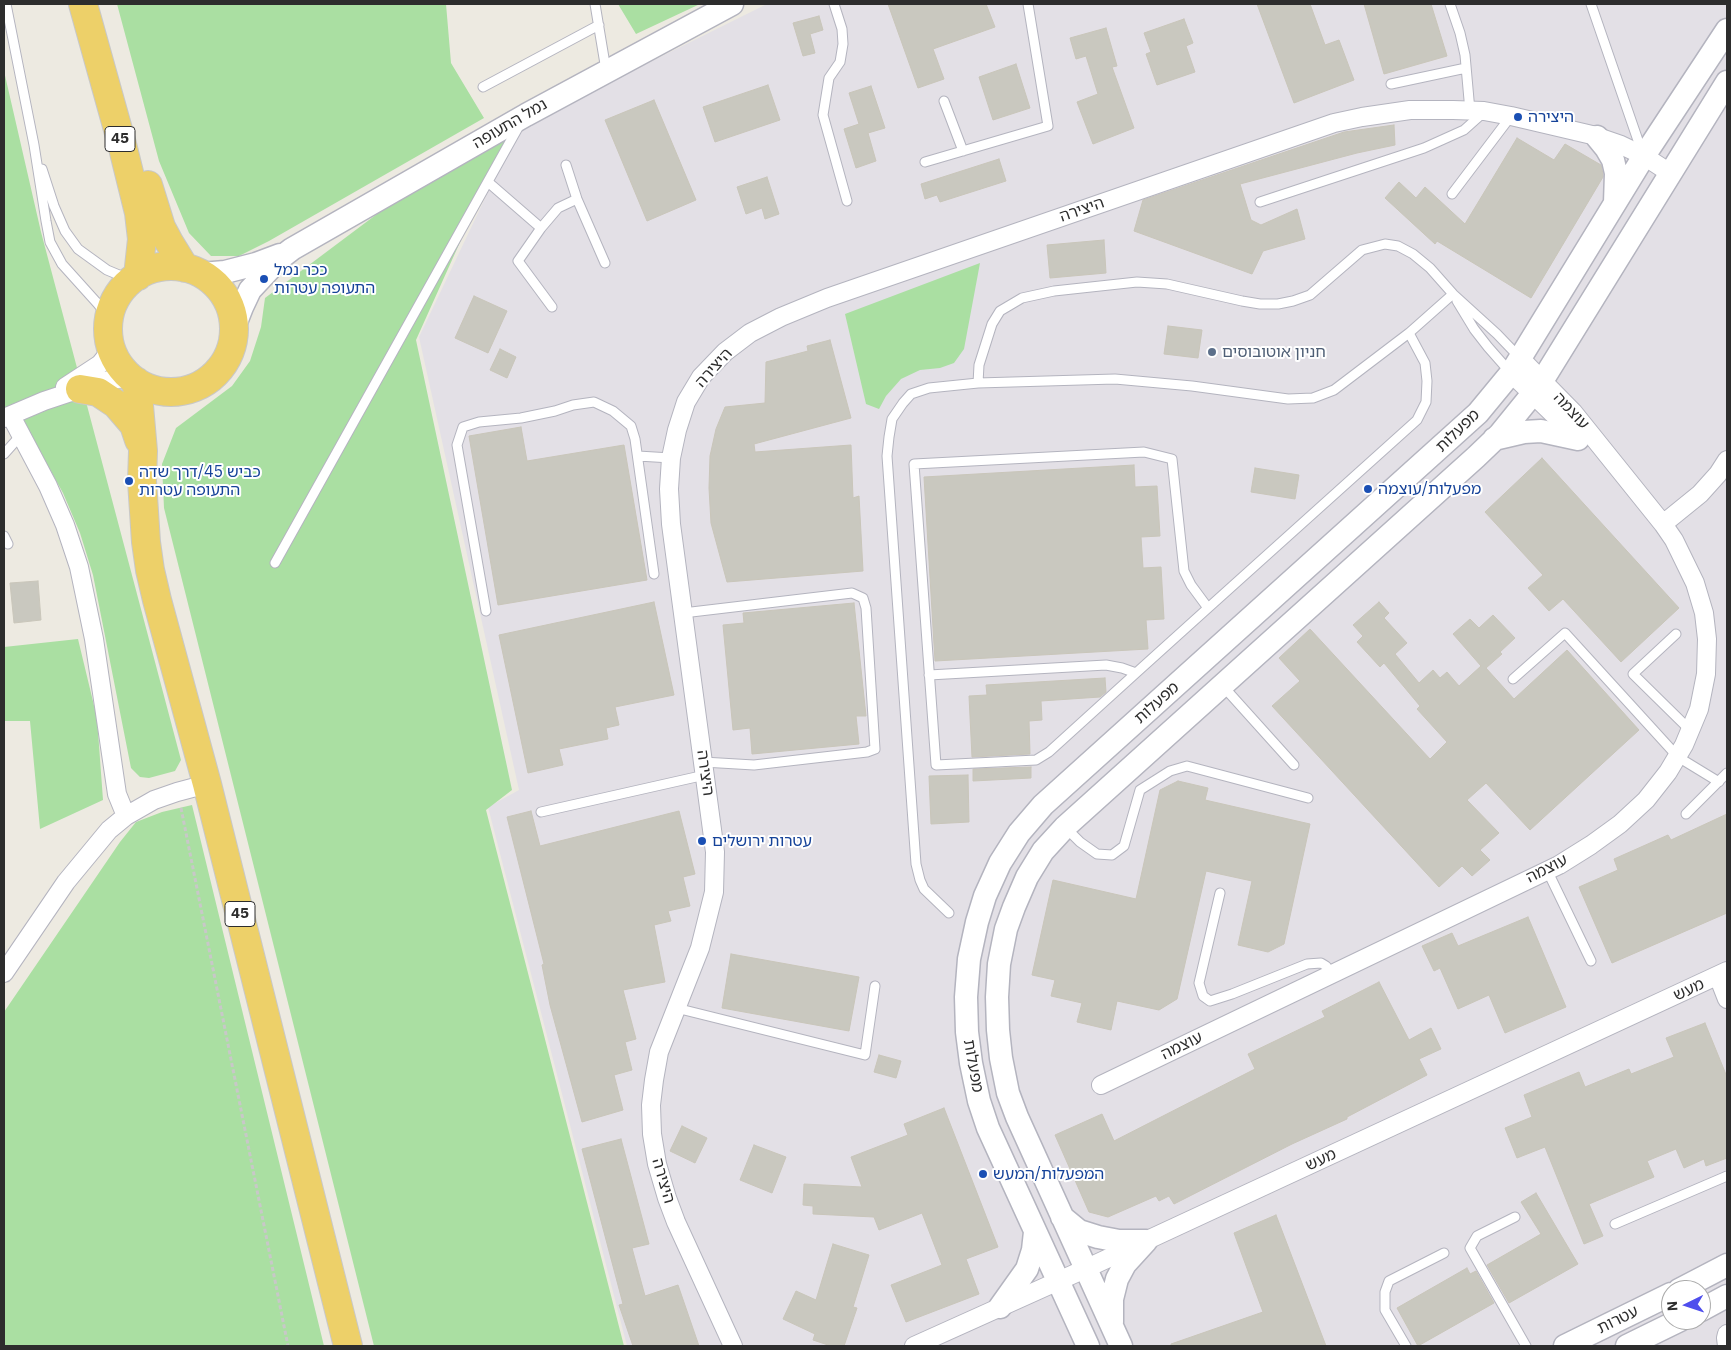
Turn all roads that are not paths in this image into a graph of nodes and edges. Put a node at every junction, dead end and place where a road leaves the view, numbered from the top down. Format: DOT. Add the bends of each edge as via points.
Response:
graph roads {
  1 [pos="6,4"];
  2 [pos="83,4"];
  3 [pos="98,4"];
  4 [pos="595,4"];
  5 [pos="732,4"];
  6 [pos="834,4"];
  7 [pos="1028,4"];
  8 [pos="1450,4"];
  9 [pos="1591,4"];
  10 [pos="598,25"];
  11 [pos="1727,30"];
  12 [pos="1466,68"];
  13 [pos="606,70"];
  14 [pos="1727,82"];
  15 [pos="1391,84"];
  16 [pos="483,87"];
  17 [pos="944,101"];
  18 [pos="1477,111"];
  19 [pos="526,115"];
  20 [pos="1511,116"];
  21 [pos="1597,137"];
  22 [pos="34,145"];
  23 [pos="963,151"];
  24 [pos="1644,156"];
  25 [pos="925,162"];
  26 [pos="566,166"];
  27 [pos="1670,173"];
  28 [pos="488,182"];
  29 [pos="1452,194"];
  30 [pos="577,199"];
  31 [pos="847,201"];
  32 [pos="1260,202"];
  33 [pos="1615,203"];
  34 [pos="541,228"];
  35 [pos="292,250"];
  36 [pos="605,264"];
  37 [pos="193,271"];
  38 [pos="134,278"];
  39 [pos="1453,294"];
  40 [pos="552,307"];
  41 [pos="109,318"];
  42 [pos="233,330"];
  43 [pos="1409,333"];
  44 [pos="112,349"];
  45 [pos="1516,365"];
  46 [pos="133,379"];
  47 [pos="978,383"];
  48 [pos="1537,388"];
  49 [pos="80,389"];
  50 [pos="175,392"];
  51 [pos="44,401"];
  52 [pos="7,417"];
  53 [pos="20,435"];
  54 [pos="1494,439"];
  55 [pos="1578,439"];
  56 [pos="143,451"];
  57 [pos="4,454"];
  58 [pos="638,456"];
  59 [pos="671,458"];
  60 [pos="1727,460"];
  61 [pos="1617,468"];
  62 [pos="1663,524"];
  63 [pos="274,562"];
  64 [pos="654,574"];
  65 [pos="1208,608"];
  66 [pos="486,611"];
  67 [pos="683,613"];
  68 [pos="1676,634"];
  69 [pos="1136,673"];
  70 [pos="929,675"];
  71 [pos="1513,680"];
  72 [pos="1222,685"];
  73 [pos="1690,730"];
  74 [pos="1678,757"];
  75 [pos="1294,765"];
  76 [pos="704,768"];
  77 [pos="1727,773"];
  78 [pos="1719,782"];
  79 [pos="207,784"];
  80 [pos="1308,798"];
  81 [pos="541,812"];
  82 [pos="1686,814"];
  83 [pos="126,816"];
  84 [pos="1065,826"];
  85 [pos="1547,870"];
  86 [pos="1220,893"];
  87 [pos="949,913"];
  88 [pos="1591,961"];
  89 [pos="4,973"];
  90 [pos="1332,974"];
  91 [pos="1722,974"];
  92 [pos="875,986"];
  93 [pos="1727,999"];
  94 [pos="676,1008"];
  95 [pos="1101,1085"];
  96 [pos="1727,1176"];
  97 [pos="1062,1217"];
  98 [pos="1516,1217"];
  99 [pos="1615,1224"];
  100 [pos="1035,1232"];
  101 [pos="1146,1241"];
  102 [pos="1444,1253"];
  103 [pos="1727,1265"];
  104 [pos="1086,1269"];
  105 [pos="1699,1280"];
  106 [pos="1058,1281"];
  107 [pos="1727,1296"];
  108 [pos="1661,1299"];
  109 [pos="1711,1305"];
  110 [pos="1000,1307"];
  111 [pos="1661,1329"];
  112 [pos="1117,1338"];
  113 [pos="348,1346"];
  114 [pos="733,1346"];
  115 [pos="914,1346"];
  116 [pos="1088,1346"];
  117 [pos="1406,1346"];
  118 [pos="1526,1346"];
  119 [pos="1566,1346"];
  120 [pos="1627,1346"];
  1 -- 22 [label="lane"];
  2 -- 38 [label="highway, 45" via="139,213 142,239"];
  3 -- 37 [label="highway, 45" via="155,209 169,242"];
  4 -- 10 [label="lane"];
  5 -- 13 [label="street, נמל התעופה"];
  6 -- 31 [label="lane" via="843,44 840,62 829,78 823,115"];
  7 -- 23 [label="lane" via="1048,126"];
  8 -- 12 [label="lane" via="1460,32"];
  9 -- 24 [label="lane"];
  10 -- 13 [label="lane"];
  10 -- 16 [label="lane"];
  11 -- 24 [label="street, מפעלות"];
  12 -- 15 [label="lane"];
  12 -- 18 [label="lane"];
  13 -- 19 [label="street, נמל התעופה"];
  14 -- 27 [label="street, מפעלות"];
  17 -- 23 [label="lane"];
  18 -- 20 [label="street, היצירה"];
  18 -- 32 [label="lane" via="1464,130 1424,148"];
  18 -- 59 [label="street, היצירה" via="1410,110 1334,123 781,316 750,333 701,376 686,402"];
  19 -- 28 [label="lane"];
  19 -- 35 [label="street, נמל התעופה"];
  20 -- 21 [label="street, היצירה"];
  20 -- 29 [label="lane"];
  21 -- 24 [label="street, היצירה"];
  21 -- 33 [label="street" via="1613,160"];
  22 -- 38 [label="lane" via="54,206 65,231 78,249 107,270"];
  22 -- 41 [label="lane" via="47,230 55,253"];
  23 -- 25 [label="lane"];
  24 -- 27 [label="street, היצירה"];
  24 -- 33 [label="street, מפעלות"];
  26 -- 30 [label="lane"];
  27 -- 48 [label="street, מפעלות"];
  28 -- 34 [label="lane"];
  28 -- 63 [label="lane"];
  30 -- 34 [label="lane" via="558,208"];
  30 -- 36 [label="lane"];
  33 -- 45 [label="street, מפעלות"];
  34 -- 40 [label="lane" via="518,261"];
  35 -- 37 [label="street, נמל התעופה" via="225,272"];
  35 -- 42 [label="street, נמל התעופה" via="250,290"];
  37 -- 38 [label="highway" via="160,267"];
  37 -- 42 [label="highway, 45" via="214,284 225,297"];
  38 -- 41 [label="highway, 45" via="117,297"];
  39 -- 43 [label="lane"];
  39 -- 45 [label="lane" via="1490,327"];
  39 -- 45 [label="lane" via="1488,347"];
  39 -- 47 [label="lane" via="1413,254 1385,244 1362,250 1310,295 1278,304 1260,304 1167,284 1137,282 1054,291 1022,298 1000,311 992,324 979,365"];
  41 -- 44 [label="highway, 45" via="108,334"];
  42 -- 50 [label="highway, 45" via="227,357 216,372 193,388"];
  43 -- 47 [label="lane" via="1334,390 1313,398 1288,399 1115,379"];
  43 -- 65 [label="lane" via="1425,364 1427,382 1426,402 1417,420"];
  44 -- 46 [label="highway, 45" via="117,361"];
  44 -- 51 [label="street" via="100,364"];
  45 -- 48 [label="street, עוצמה"];
  45 -- 100 [label="street, מפעלות" via="1478,413 1455,435 1043,805 1000,862 985,896 969,959 967,1032 979,1101 988,1128"];
  46 -- 49 [label="street" via="105,381"];
  46 -- 50 [label="highway, 45" via="150,388"];
  46 -- 56 [label="highway, 45" via="138,394"];
  47 -- 87 [label="lane" via="929,388 911,394 892,419 887,456 916,864 924,889"];
  48 -- 54 [label="street, מפעלות"];
  48 -- 55 [label="street, עוצמה"];
  48 -- 61 [label="street, עוצמה" via="1573,412"];
  49 -- 51 [label="street"];
  49 -- 56 [label="highway" via="98,392 116,404 134,425"];
  50 -- 56 [label="highway, 45" via="154,419"];
  51 -- 52 [label="street"];
  52 -- 53 [label="street"];
  53 -- 57 [label="lane"];
  53 -- 83 [label="street" via="48,486 79,567 94,639 117,794"];
  54 -- 55 [label="street" via="1541,431"];
  54 -- 72 [label="street, מפעלות"];
  55 -- 61 [label="street, עוצמה"];
  56 -- 79 [label="highway, 45" via="143,497 150,570"];
  58 -- 59 [label="lane"];
  58 -- 64 [label="lane"];
  58 -- 66 [label="lane" via="630,426 613,411 594,402 555,412 463,427 458,445"];
  59 -- 67 [label="street, היצירה" via="669,489"];
  60 -- 62 [label="street" via="1700,494"];
  61 -- 62 [label="street, עוצמה"];
  62 -- 73 [label="street, עוצמה" via="1695,582 1704,613 1706,674 1699,709"];
  65 -- 69 [label="lane"];
  65 -- 70 [label="lane" via="1184,571 1172,459 1144,452 914,464"];
  67 -- 76 [label="street, היצירה"];
  67 -- 76 [label="lane" via="852,593 864,598 866,608 876,748 867,752"];
  68 -- 73 [label="lane" via="1633,674"];
  69 -- 70 [label="lane" via="1106,665"];
  69 -- 70 [label="lane" via="1036,760 936,765"];
  71 -- 74 [label="lane" via="1565,633"];
  72 -- 75 [label="lane"];
  72 -- 84 [label="street, מפעלות"];
  73 -- 74 [label="street, עוצמה"];
  74 -- 78 [label="lane"];
  74 -- 85 [label="street, עוצמה" via="1646,800 1620,824"];
  76 -- 81 [label="lane"];
  76 -- 94 [label="street, היצירה" via="715,852 714,892 700,948"];
  77 -- 78 [label="lane"];
  78 -- 82 [label="lane"];
  79 -- 83 [label="street" via="154,800"];
  79 -- 113 [label="highway, 45"];
  80 -- 84 [label="lane" via="1187,766 1170,771 1140,790 1124,846 1112,856 1097,854"];
  83 -- 89 [label="street" via="109,830 66,882"];
  84 -- 97 [label="street, מפעלות" via="1043,851 1014,907 999,964 997,997 1001,1058 1008,1093"];
  85 -- 88 [label="lane"];
  85 -- 90 [label="street, עוצמה"];
  86 -- 90 [label="lane" via="1199,983 1203,996 1210,1001 1307,964 1321,963"];
  90 -- 95 [label="street, עוצמה"];
  91 -- 93 [label="street"];
  91 -- 101 [label="street, מעש"];
  92 -- 94 [label="lane" via="864,1054"];
  94 -- 114 [label="street, היצירה" via="659,1052 654,1080 652,1134 657,1164 676,1222"];
  96 -- 99 [label="lane"];
  97 -- 101 [label="street" via="1079,1230 1098,1237"];
  97 -- 104 [label="street, מפעלות"];
  98 -- 118 [label="lane" via="1477,1236 1470,1248"];
  100 -- 106 [label="street, מפעלות"];
  100 -- 110 [label="street" via="1027,1269"];
  101 -- 104 [label="street, מעש"];
  101 -- 112 [label="street" via="1125,1264 1117,1279 1112,1299"];
  102 -- 117 [label="lane" via="1390,1281 1385,1292 1385,1310"];
  103 -- 105 [label="street"];
  104 -- 106 [label="street, מעש"];
  104 -- 112 [label="street, מפעלות"];
  106 -- 110 [label="street, מעש"];
  106 -- 116 [label="street, מפעלות"];
  107 -- 109 [label="street"];
  108 -- 119 [label="street, עטרות"];
  110 -- 115 [label="street, מעש"];
  111 -- 120 [label="street, עטרות"];
}
